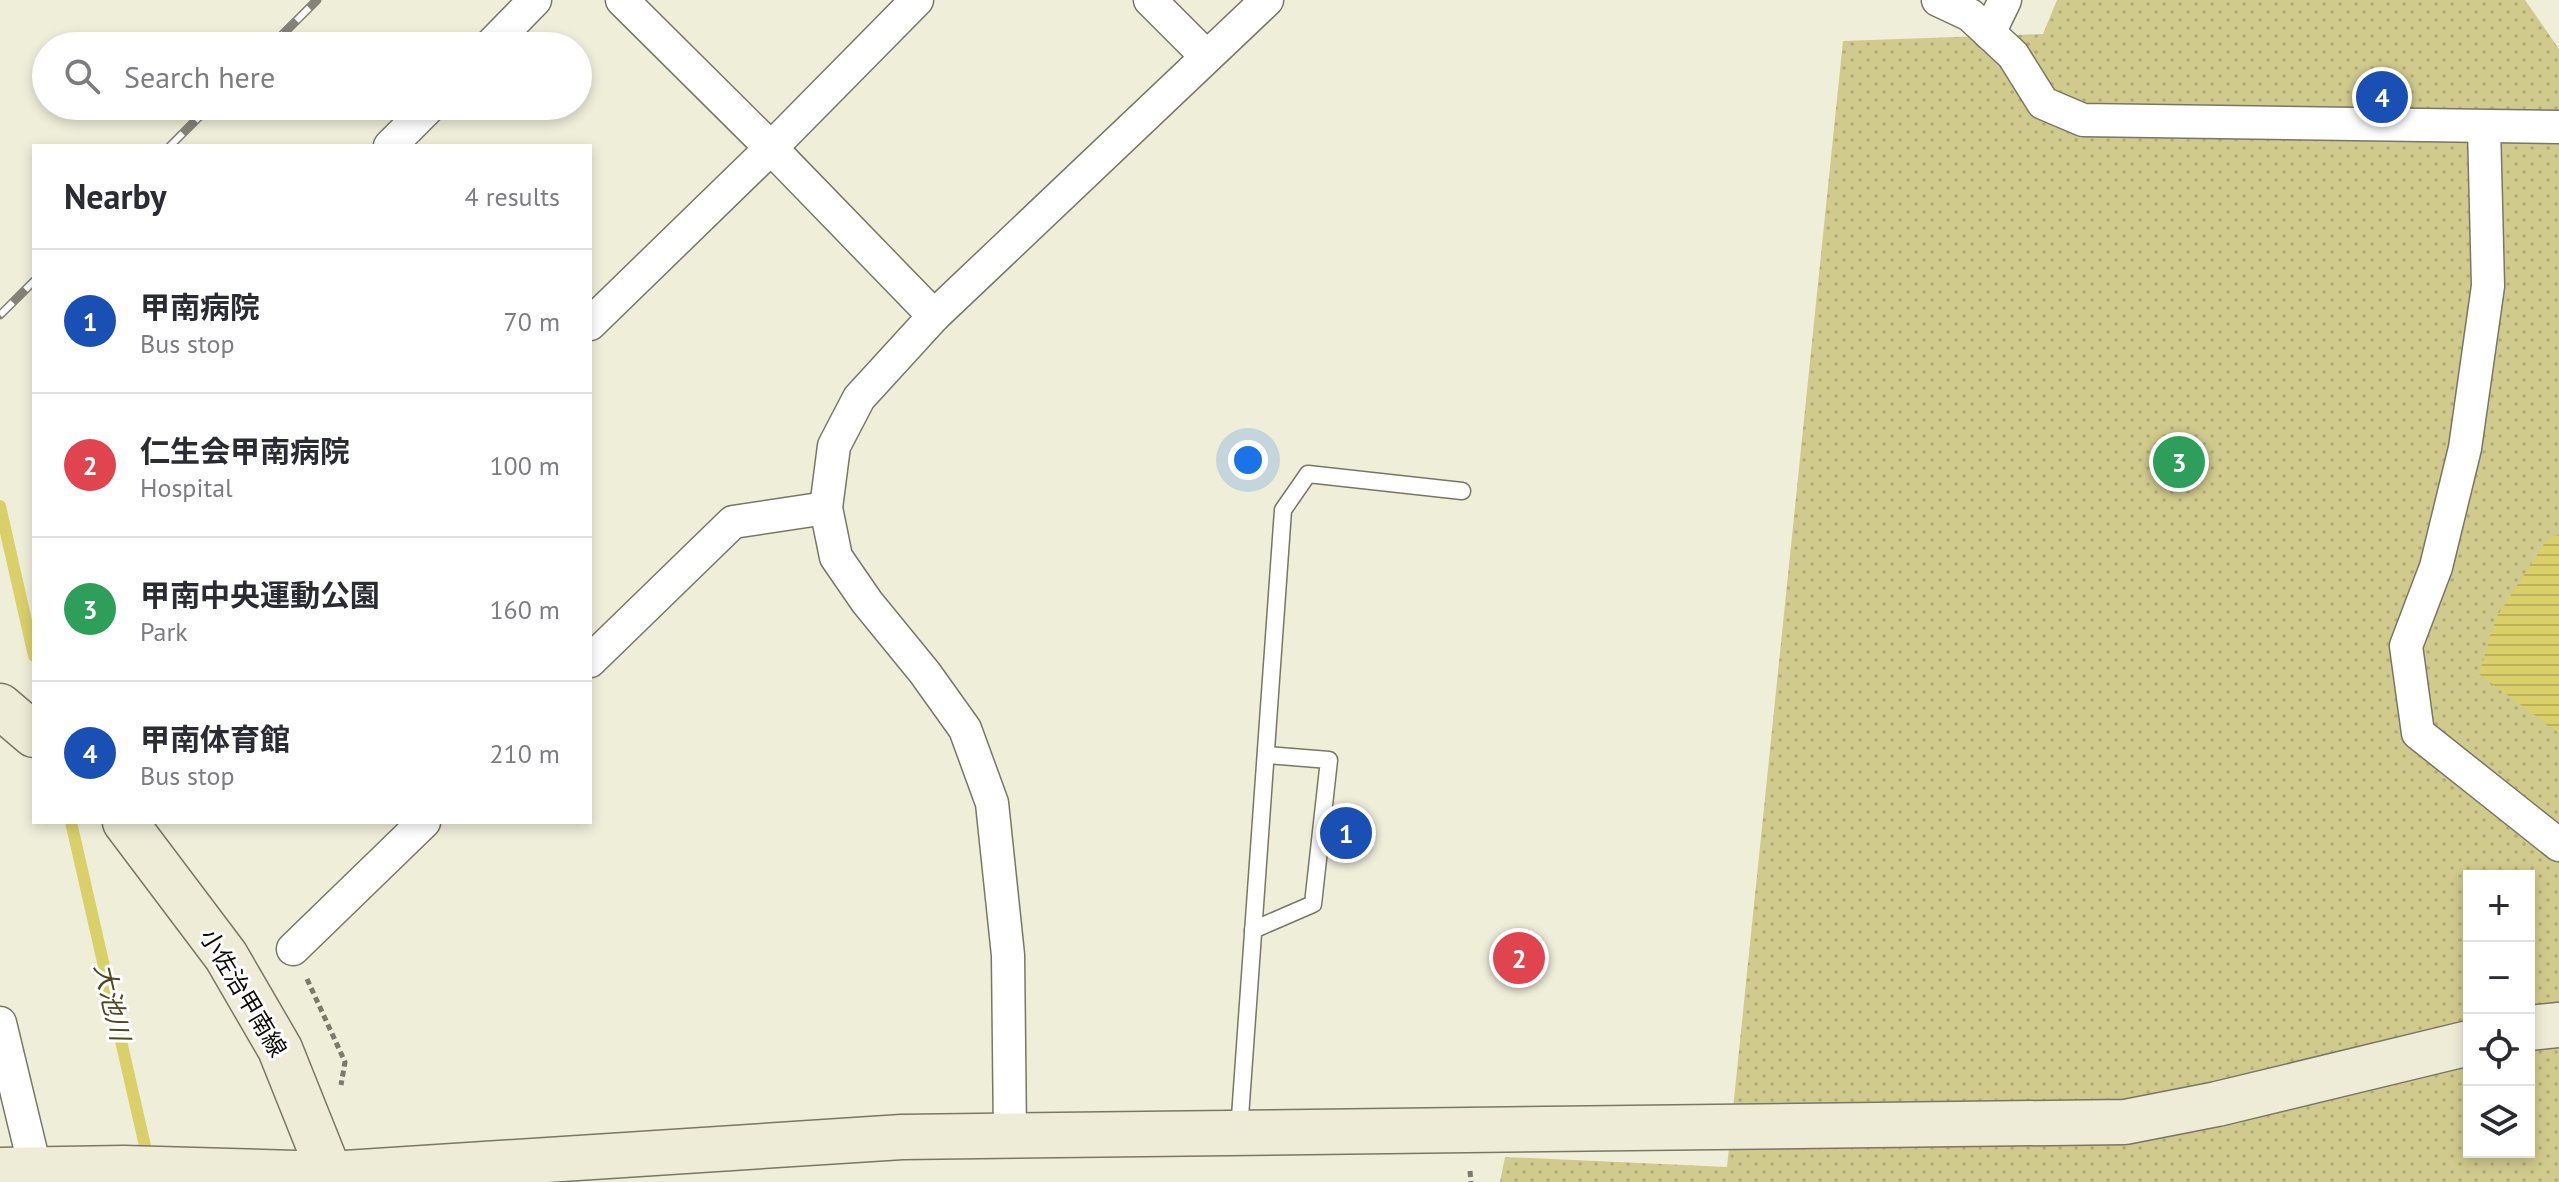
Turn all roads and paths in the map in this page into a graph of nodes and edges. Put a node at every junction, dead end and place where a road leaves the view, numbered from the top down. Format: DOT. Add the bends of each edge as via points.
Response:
graph roads {
  1 [pos="535,0"];
  2 [pos="622,0"];
  3 [pos="917,0"];
  4 [pos="1150,0"];
  5 [pos="1267,0"];
  6 [pos="1938,0"];
  7 [pos="2005,0"];
  8 [pos="504,32"];
  9 [pos="1989,33"];
  10 [pos="1206,56"];
  11 [pos="416,120"];
  12 [pos="2484,127"];
  13 [pos="2559,127"];
  14 [pos="392,144"];
  15 [pos="771,148"];
  16 [pos="934,316"];
  17 [pos="592,322"];
  18 [pos="1462,491"];
  19 [pos="826,508"];
  20 [pos="592,659"];
  21 [pos="0,706"];
  22 [pos="32,733"];
  23 [pos="1266,755"];
  24 [pos="127,824"];
  25 [pos="422,824"];
  26 [pos="2559,845"];
  27 [pos="1253,930"];
  28 [pos="293,949"];
  29 [pos="0,1023"];
  30 [pos="2559,1025"];
  31 [pos="2535,1027"];
  32 [pos="2463,1044"];
  33 [pos="340,1092"];
  34 [pos="1238,1132"];
  35 [pos="1010,1135"];
  36 [pos="18,1169"];
  37 [pos="126,1175"];
  38 [pos="330,1178"];
  1 -- 8 [label="street"];
  2 -- 15 [label="street"];
  3 -- 15 [label="street"];
  4 -- 10 [label="street"];
  5 -- 10 [label="street"];
  6 -- 9 [label="street" via="1970,15"];
  7 -- 9 [label="street"];
  9 -- 12 [label="street" via="2013,55 2043,103 2083,120"];
  10 -- 16 [label="street"];
  11 -- 14 [label="street"];
  12 -- 13 [label="street"];
  12 -- 26 [label="street" via="2488,286 2465,448 2436,567 2406,646 2418,733"];
  15 -- 16 [label="street"];
  15 -- 17 [label="street"];
  16 -- 19 [label="street" via="859,398 834,446"];
  18 -- 23 [label="lane" via="1308,474 1283,510"];
  19 -- 20 [label="street" via="733,522"];
  19 -- 35 [label="street" via="836,557 965,729 992,803 1008,955"];
  21 -- 22 [label="street"];
  23 -- 27 [label="lane"];
  23 -- 27 [label="lane" via="1329,760 1313,904"];
  24 -- 38 [label="street, 小佐治甲南線" via="226,956 280,1049"];
  25 -- 28 [label="street"];
  27 -- 34 [label="lane"];
  28 -- 33 [label="path" via="345,1062"];
  29 -- 36 [label="street"];
  30 -- 31 [label="street"];
  32 -- 34 [label="street" via="2125,1122"];
  34 -- 35 [label="street"];
  35 -- 38 [label="street" via="902,1137"];
  36 -- 37 [label="street"];
  37 -- 38 [label="street"];
}
